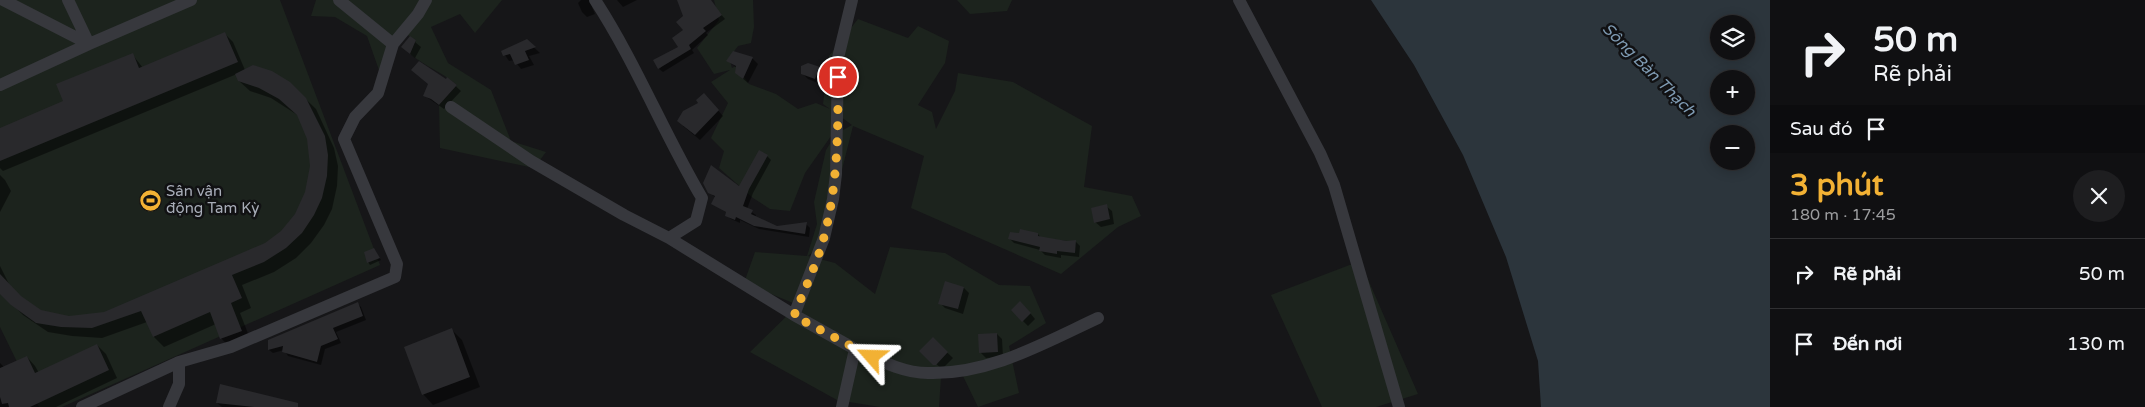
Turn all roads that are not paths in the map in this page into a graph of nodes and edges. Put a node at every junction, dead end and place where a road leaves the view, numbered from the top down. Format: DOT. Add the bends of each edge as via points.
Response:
graph roads {
  1 [pos="3,0"];
  2 [pos="68,0"];
  3 [pos="191,0"];
  4 [pos="339,0"];
  5 [pos="426,0"];
  6 [pos="595,0"];
  7 [pos="852,0"];
  8 [pos="1239,0"];
  9 [pos="89,44"];
  10 [pos="393,44"];
  11 [pos="0,85"];
  12 [pos="451,107"];
  13 [pos="669,238"];
  14 [pos="794,316"];
  15 [pos="1098,318"];
  16 [pos="855,349"];
  17 [pos="179,362"];
  18 [pos="82,407"];
  19 [pos="169,407"];
  20 [pos="842,407"];
  21 [pos="1399,407"];
  1 -- 9 [label="street"];
  2 -- 9 [label="street"];
  3 -- 9 [label="street"];
  4 -- 10 [label="street"];
  5 -- 10 [label="street"];
  6 -- 13 [label="street" via="702,198 696,221"];
  7 -- 14 [label="street" via="838,58 833,199 824,238"];
  8 -- 21 [label="street" via="1320,153 1334,186"];
  9 -- 11 [label="street"];
  10 -- 17 [label="street" via="378,93 355,117 344,139 397,264 396,277 231,347"];
  12 -- 13 [label="street" via="531,161"];
  13 -- 14 [label="street"];
  14 -- 16 [label="street"];
  15 -- 16 [label="street" via="1017,357 952,372 926,374 890,365"];
  16 -- 20 [label="street"];
  17 -- 18 [label="street"];
  17 -- 19 [label="street" via="179,384"];
}
